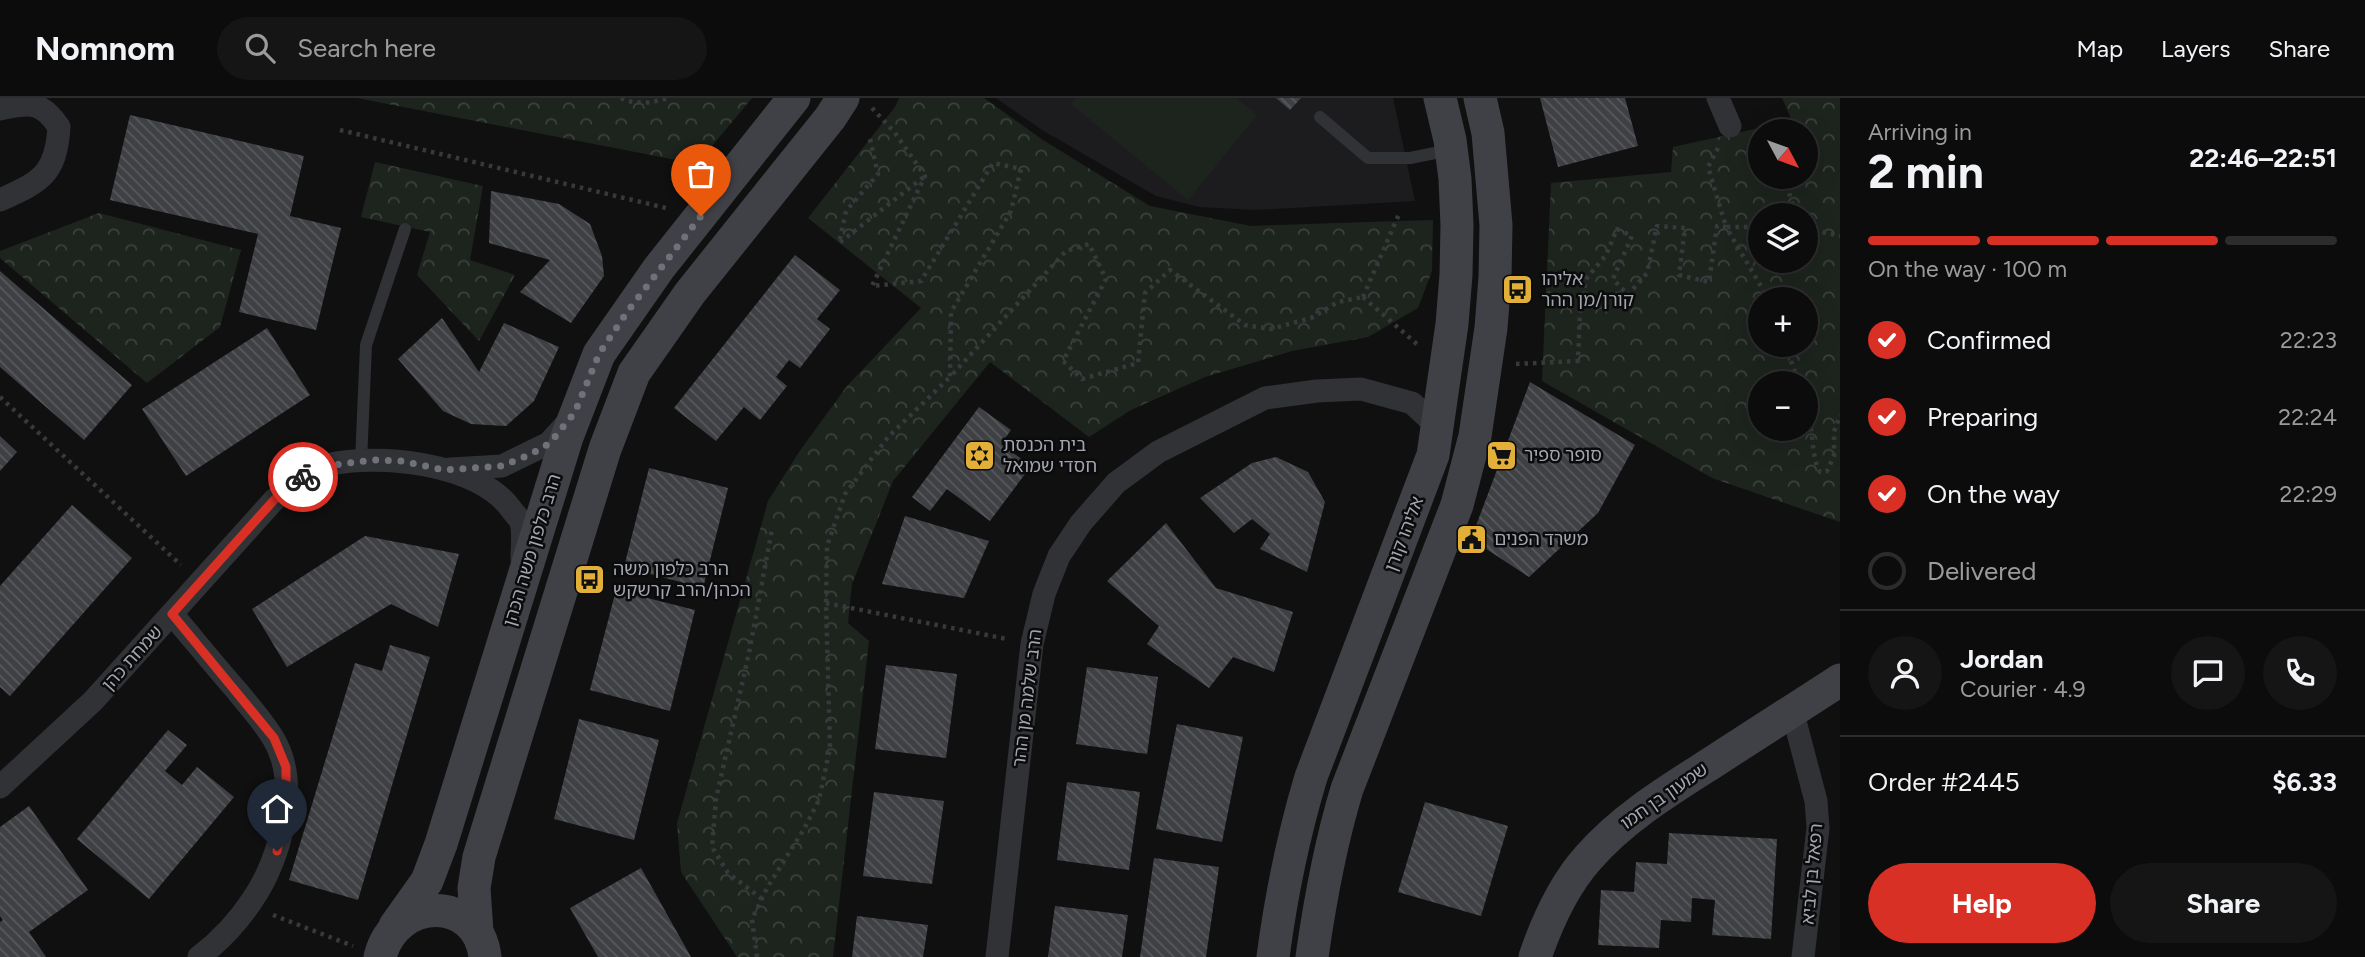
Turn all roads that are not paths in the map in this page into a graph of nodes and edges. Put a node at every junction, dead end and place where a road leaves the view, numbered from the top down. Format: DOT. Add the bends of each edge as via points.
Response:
graph roads {
  1 [pos="794,98"];
  2 [pos="1440,98"];
  3 [pos="1480,98"];
  4 [pos="1718,98"];
  5 [pos="857,102"];
  6 [pos="0,109"];
  7 [pos="1320,117"];
  8 [pos="1730,126"];
  9 [pos="1451,150"];
  10 [pos="0,200"];
  11 [pos="405,229"];
  12 [pos="575,412"];
  13 [pos="1438,428"];
  14 [pos="361,462"];
  15 [pos="444,470"];
  16 [pos="523,577"];
  17 [pos="172,614"];
  18 [pos="1840,680"];
  19 [pos="1792,710"];
  20 [pos="0,787"];
  21 [pos="395,926"];
  22 [pos="484,949"];
  23 [pos="380,956"];
  24 [pos="199,957"];
  25 [pos="997,957"];
  26 [pos="1273,957"];
  27 [pos="1312,957"];
  28 [pos="1535,957"];
  29 [pos="1803,957"];
  1 -- 12 [label="street, הרב כלפון משה הכהן" via="659,268 599,354"];
  2 -- 9 [label="street, אליהו קורן"];
  3 -- 27 [label="street" via="1496,225 1495,277 1475,436 1457,505 1364,740 1333,836"];
  4 -- 8 [label="street"];
  5 -- 22 [label="street" via="830,118 690,293 634,373 605,449 479,857 474,888"];
  6 -- 10 [label="street" via="37,105 59,127 54,161 33,185"];
  7 -- 9 [label="lane" via="1368,158 1410,158"];
  9 -- 13 [label="street, אליהו קורן" via="1456,275"];
  11 -- 14 [label="lane" via="366,345"];
  12 -- 15 [label="street" via="550,443 531,454 502,466"];
  12 -- 16 [label="street, הרב כלפון משה הכהן"];
  13 -- 25 [label="street, הרב שלמה מן ההר" via="1412,403 1361,389 1265,398 1158,452 1116,483 1081,523 1059,555 1032,644"];
  13 -- 26 [label="street, אליהו קורן" via="1420,492 1307,790 1287,868"];
  14 -- 15 [label="street, שמחת כהן" via="402,461"];
  14 -- 17 [label="street, שמחת כהן" via="326,466 299,479 274,500"];
  15 -- 16 [label="street" via="503,497 520,522"];
  16 -- 21 [label="street, הרב כלפון משה הכהן" via="441,844 427,881"];
  17 -- 20 [label="street, שמחת כהן" via="93,701"];
  17 -- 24 [label="street" via="274,738 286,767 286,805 277,851 255,897 234,925"];
  18 -- 19 [label="street, שמעון בן חמו"];
  19 -- 28 [label="street, שמעון בן חמו" via="1647,804 1618,829 1587,859 1561,896"];
  19 -- 29 [label="street, רפאל בן לביא" via="1816,801 1816,851"];
  21 -- 22 [label="street" via="407,916 438,910 466,921"];
  21 -- 23 [label="street, הרב כלפון משה הכהן"];
}
